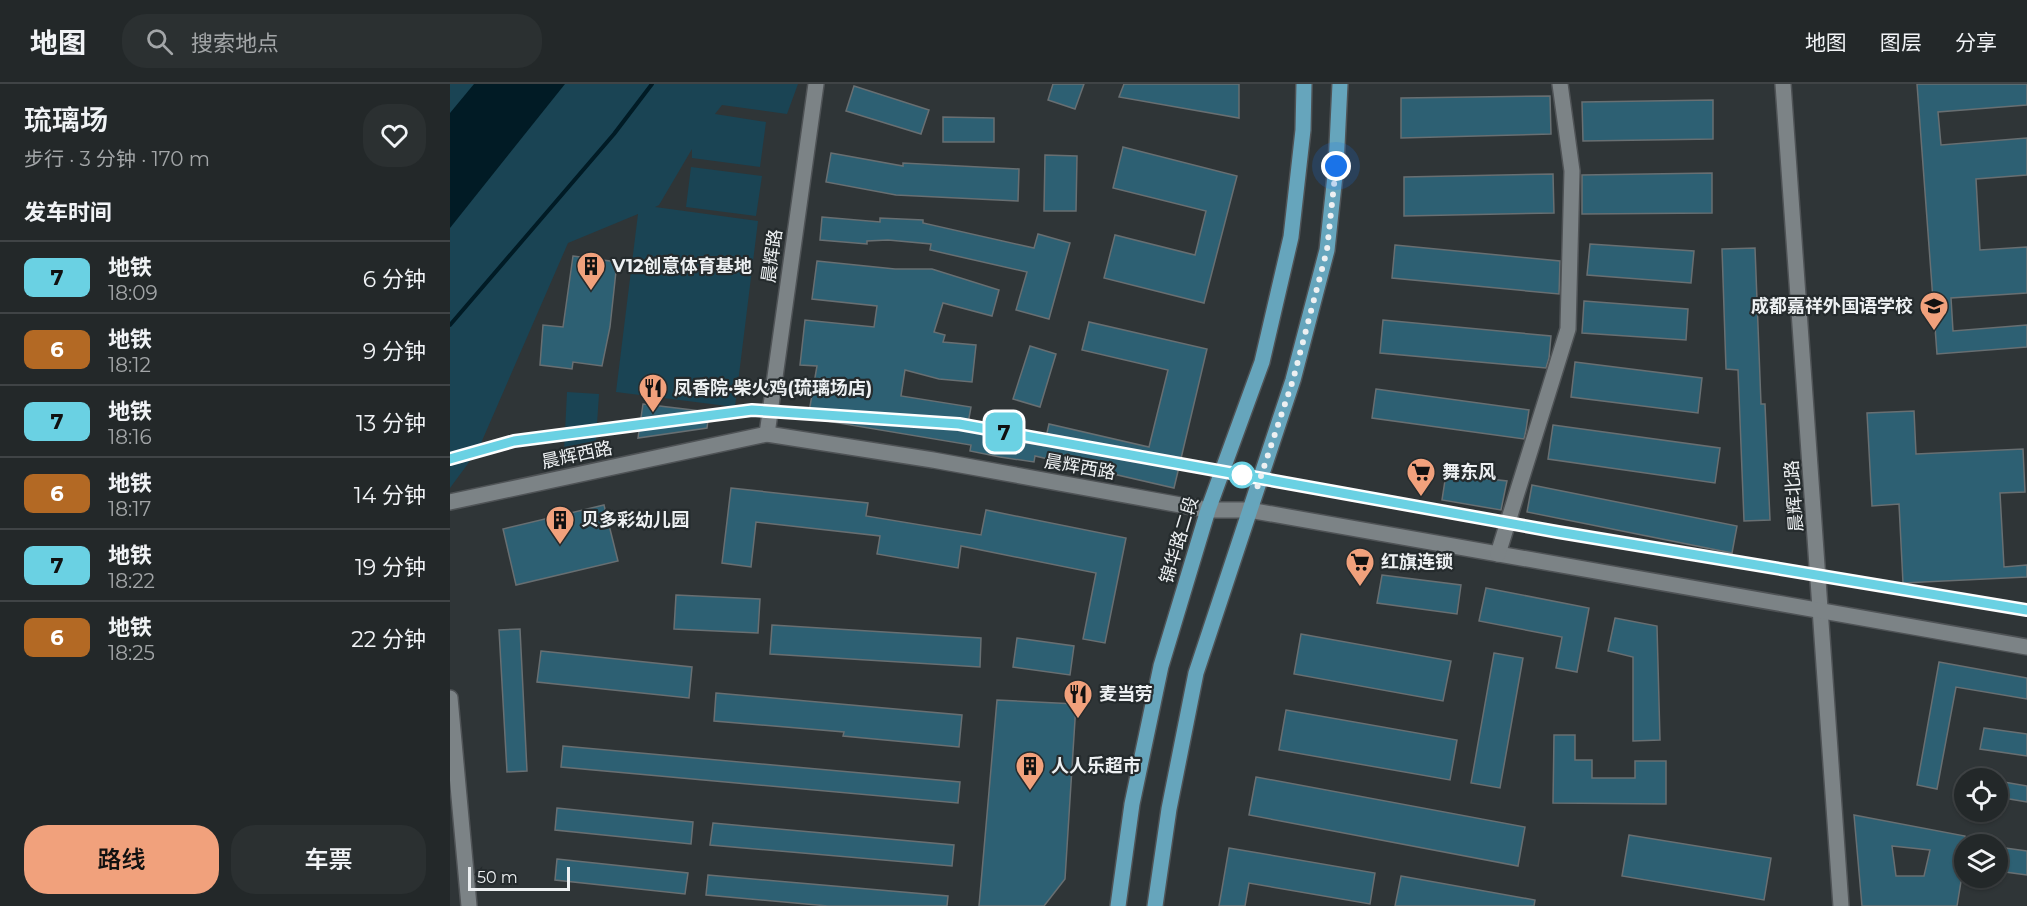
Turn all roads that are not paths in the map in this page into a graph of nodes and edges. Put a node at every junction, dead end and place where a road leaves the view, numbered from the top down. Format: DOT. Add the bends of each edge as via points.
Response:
graph roads {
  1 [pos="816,84"];
  2 [pos="1304,84"];
  3 [pos="1340,84"];
  4 [pos="1560,84"];
  5 [pos="1784,84"];
  6 [pos="767,434"];
  7 [pos="450,502"];
  8 [pos="1208,510"];
  9 [pos="1249,510"];
  10 [pos="1498,554"];
  11 [pos="1821,610"];
  12 [pos="2027,647"];
  13 [pos="450,698"];
  14 [pos="469,906"];
  15 [pos="1118,906"];
  16 [pos="1155,906"];
  17 [pos="1841,906"];
  1 -- 6 [label="street, 晨辉路"];
  2 -- 8 [label="main road, 锦华路二段" via="1292,237 1262,362"];
  3 -- 9 [label="main road" via="1327,250 1293,380"];
  4 -- 10 [label="street" via="1572,171 1568,329"];
  5 -- 11 [label="street, 晨辉北路"];
  6 -- 7 [label="street, 晨辉西路"];
  6 -- 8 [label="street, 晨辉西路"];
  8 -- 9 [label="street, 晨辉西路"];
  8 -- 15 [label="main road, 锦华路二段" via="1161,666 1132,804"];
  9 -- 10 [label="street, 晨辉西路"];
  9 -- 16 [label="main road" via="1196,673 1169,809"];
  10 -- 11 [label="street, 晨辉西路"];
  11 -- 12 [label="street, 晨辉西路"];
  11 -- 17 [label="street, 晨辉北路"];
  13 -- 14 [label="street"];
}
